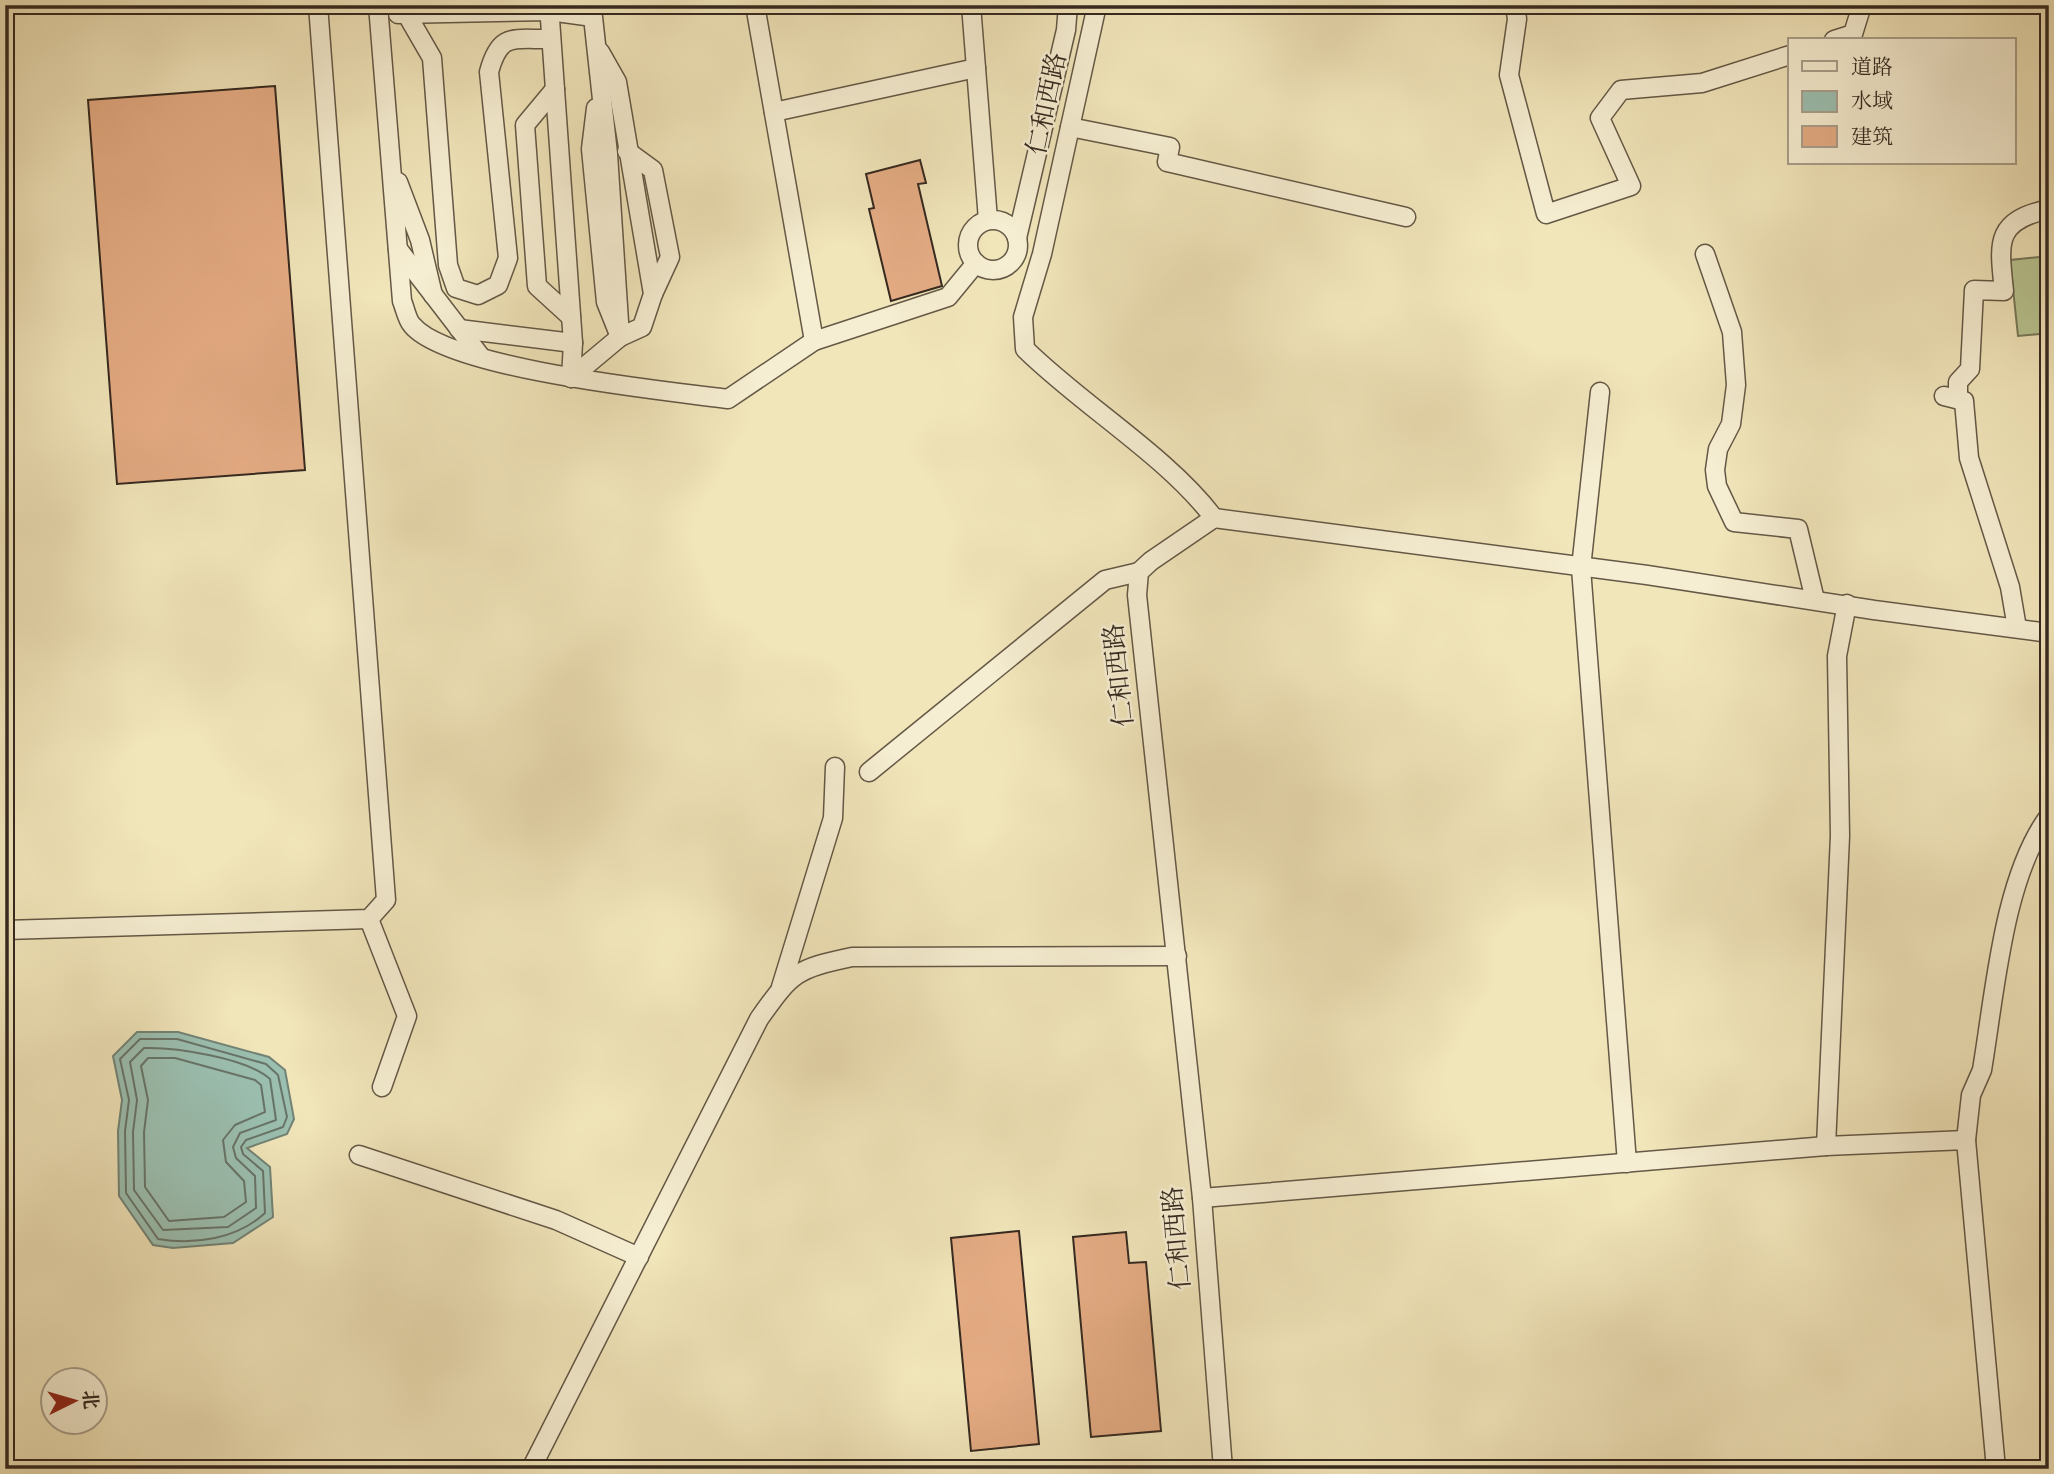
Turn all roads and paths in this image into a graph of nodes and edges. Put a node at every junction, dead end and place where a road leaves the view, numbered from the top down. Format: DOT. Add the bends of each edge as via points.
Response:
graph roads {
  1 [pos="318,5"];
  2 [pos="755,5"];
  3 [pos="971,5"];
  4 [pos="1068,5"];
  5 [pos="1097,5"];
  6 [pos="1515,5"];
  7 [pos="1862,5"];
  8 [pos="549,8"];
  9 [pos="378,10"];
  10 [pos="406,13"];
  11 [pos="1840,38"];
  12 [pos="551,39"];
  13 [pos="596,46"];
  14 [pos="1788,56"];
  15 [pos="976,68"];
  16 [pos="555,89"];
  17 [pos="774,112"];
  18 [pos="1070,127"];
  19 [pos="391,164"];
  20 [pos="2049,209"];
  21 [pos="1406,217"];
  22 [pos="988,220"];
  23 [pos="1017,237"];
  24 [pos="397,248"];
  25 [pos="1705,254"];
  26 [pos="976,263"];
  27 [pos="433,295"];
  28 [pos="571,317"];
  29 [pos="459,329"];
  30 [pos="620,337"];
  31 [pos="814,341"];
  32 [pos="573,343"];
  33 [pos="481,357"];
  34 [pos="571,378"];
  35 [pos="1600,393"];
  36 [pos="1214,518"];
  37 [pos="1581,568"];
  38 [pos="1139,572"];
  39 [pos="1815,600"];
  40 [pos="1847,604"];
  41 [pos="2017,628"];
  42 [pos="2049,633"];
  43 [pos="835,767"];
  44 [pos="869,772"];
  45 [pos="2049,816"];
  46 [pos="369,919"];
  47 [pos="5,930"];
  48 [pos="1177,956"];
  49 [pos="780,989"];
  50 [pos="382,1087"];
  51 [pos="1966,1140"];
  52 [pos="1826,1146"];
  53 [pos="359,1155"];
  54 [pos="1627,1163"];
  55 [pos="1202,1198"];
  56 [pos="639,1258"];
  57 [pos="531,1469"];
  58 [pos="1223,1469"];
  59 [pos="1996,1469"];
  1 -- 46 [label="street" via="386,900"];
  2 -- 17 [label="street"];
  3 -- 15 [label="street"];
  4 -- 23 [label="street"];
  5 -- 18 [label="street, 仁和西路"];
  6 -- 14 [label="street" via="1508,75 1546,214 1631,186 1600,118 1621,90 1702,83"];
  7 -- 11 [label="street" via="1853,34"];
  8 -- 10 [label="street"];
  8 -- 12 [label="street"];
  8 -- 13 [label="street" via="593,17"];
  9 -- 10 [label="street"];
  9 -- 19 [label="street"];
  10 -- 12 [label="street" via="432,58 448,265 456,288 478,295 498,285 508,258 489,72 495,51 507,40"];
  12 -- 16 [label="street"];
  13 -- 30 [label="street"];
  13 -- 30 [label="street" via="617,82 653,294 642,327"];
  15 -- 17 [label="street"];
  15 -- 22 [label="street"];
  16 -- 28 [label="street"];
  16 -- 28 [label="street" via="525,125 537,286"];
  17 -- 31 [label="street"];
  18 -- 21 [label="street" via="1170,147 1167,162"];
  18 -- 36 [label="street, 仁和西路" via="1023,317 1025,349 1195,492"];
  19 -- 24 [label="street"];
  19 -- 27 [label="street" via="420,240"];
  20 -- 41 [label="street" via="2024,215 2009,225 2000,246 2004,291 1974,290 1970,369 1951,397 1965,401 1969,458 2010,587"];
  22 -- 23 [label="street" via="1009,225"];
  22 -- 26 [label="street" via="975,228 968,242"];
  23 -- 26 [label="street" via="1016,254 1006,266 990,270"];
  24 -- 27 [label="street"];
  24 -- 33 [label="street" via="402,301 411,325 439,344"];
  25 -- 39 [label="street" via="1732,332 1736,384 1731,424 1718,449 1717,486 1734,522 1798,529"];
  26 -- 31 [label="street" via="948,297"];
  27 -- 29 [label="street"];
  28 -- 32 [label="street"];
  29 -- 32 [label="street"];
  29 -- 33 [label="street"];
  30 -- 34 [label="street"];
  31 -- 34 [label="street" via="728,399"];
  32 -- 34 [label="street"];
  33 -- 34 [label="street"];
  35 -- 37 [label="street"];
  36 -- 37 [label="street"];
  36 -- 38 [label="street"];
  37 -- 39 [label="street"];
  37 -- 54 [label="street"];
  38 -- 44 [label="street" via="1104,580"];
  38 -- 48 [label="street, 仁和西路" via="1137,595"];
  39 -- 40 [label="street"];
  40 -- 41 [label="street"];
  40 -- 52 [label="street" via="1837,656 1840,836"];
  41 -- 42 [label="street"];
  43 -- 49 [label="street" via="833,818"];
  45 -- 51 [label="street" via="2031,840 2013,897 1982,1070 1971,1095"];
  46 -- 47 [label="street"];
  46 -- 50 [label="street" via="407,1016"];
  48 -- 49 [label="street" via="852,957 806,967"];
  48 -- 55 [label="street, 仁和西路"];
  49 -- 56 [label="street" via="759,1019"];
  51 -- 52 [label="street"];
  51 -- 59 [label="street"];
  52 -- 54 [label="street"];
  53 -- 56 [label="street" via="556,1220"];
  54 -- 55 [label="street"];
  55 -- 58 [label="street, 仁和西路"];
  56 -- 57 [label="street"];
}
